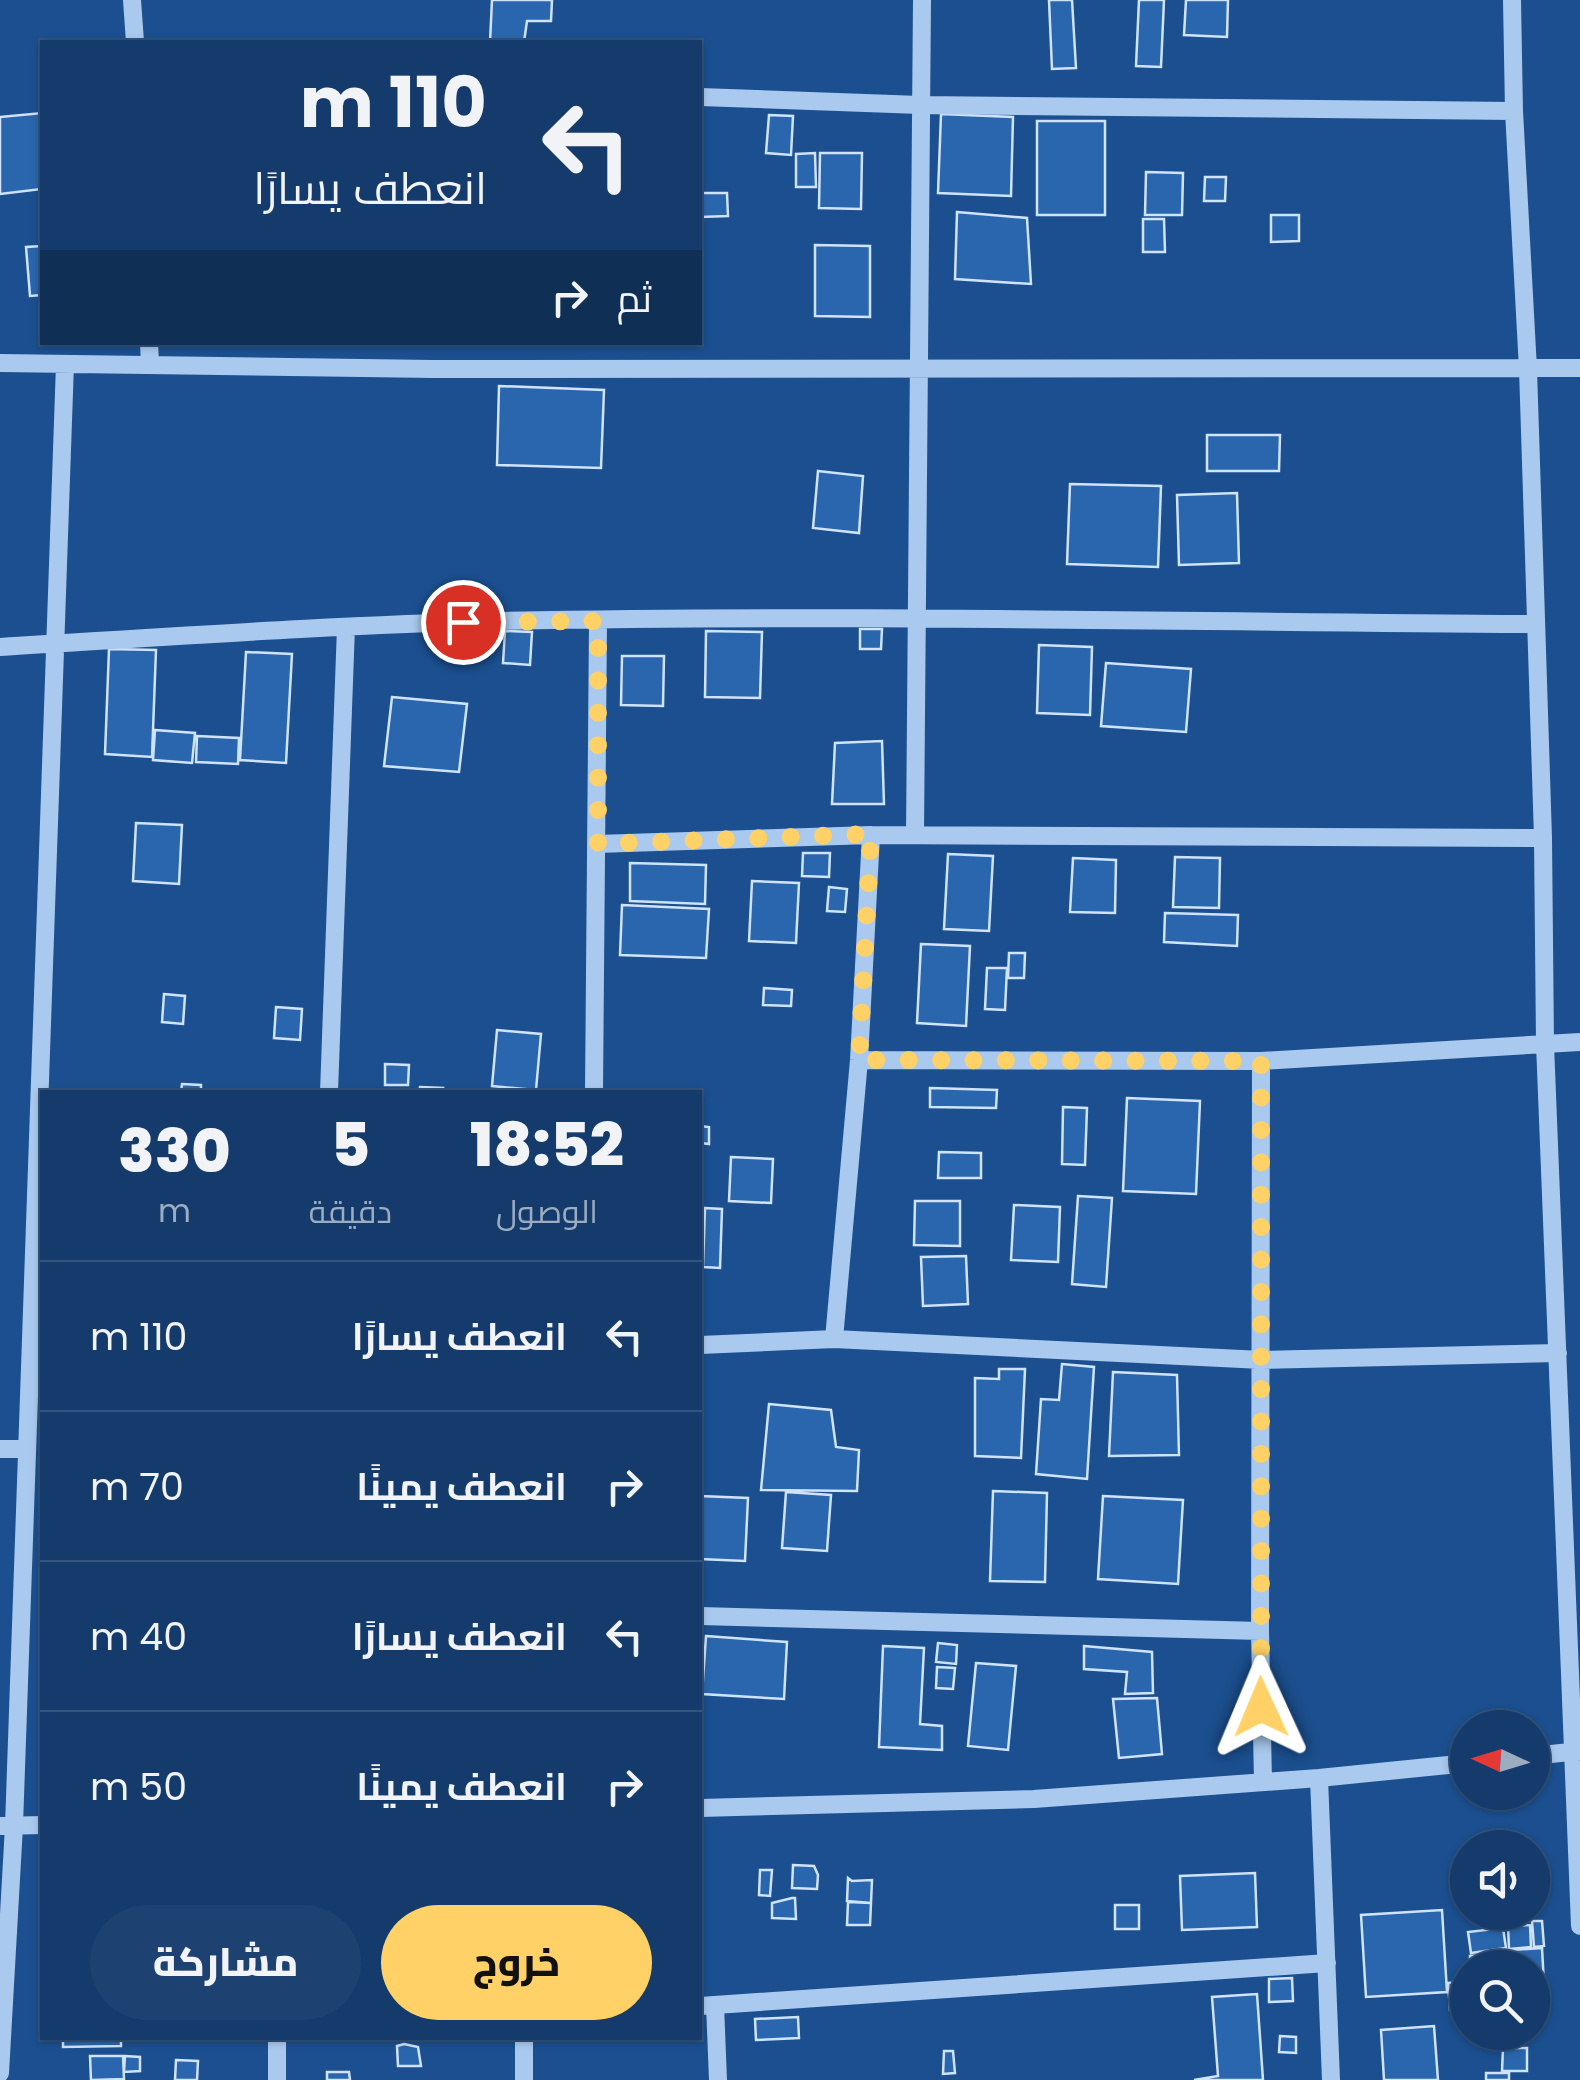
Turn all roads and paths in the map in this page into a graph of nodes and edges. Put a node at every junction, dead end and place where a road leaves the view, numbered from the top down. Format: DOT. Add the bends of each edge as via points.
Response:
graph roads {
  1 [pos="132,0"];
  2 [pos="922,0"];
  3 [pos="1512,0"];
  4 [pos="135,40"];
  5 [pos="702,97"];
  6 [pos="920,105"];
  7 [pos="1514,111"];
  8 [pos="149,345"];
  9 [pos="0,363"];
  10 [pos="65,364"];
  11 [pos="150,364"];
  12 [pos="1580,368"];
  13 [pos="919,369"];
  14 [pos="1528,369"];
  15 [pos="917,620"];
  16 [pos="598,621"];
  17 [pos="1535,624"];
  18 [pos="346,626"];
  19 [pos="56,644"];
  20 [pos="0,647"];
  21 [pos="871,834"];
  22 [pos="915,835"];
  23 [pos="1543,838"];
  24 [pos="598,844"];
  25 [pos="1580,1042"];
  26 [pos="1545,1044"];
  27 [pos="859,1060"];
  28 [pos="1261,1061"];
  29 [pos="42,1090"];
  30 [pos="329,1090"];
  31 [pos="594,1090"];
  32 [pos="40,1138"];
  33 [pos="834,1339"];
  34 [pos="702,1345"];
  35 [pos="1558,1353"];
  36 [pos="1262,1360"];
  37 [pos="25,1448"];
  38 [pos="0,1450"];
  39 [pos="1571,1457"];
  40 [pos="702,1616"];
  41 [pos="1260,1631"];
  42 [pos="1576,1752"];
  43 [pos="1550,1754"];
  44 [pos="1450,1764"];
  45 [pos="1319,1778"];
  46 [pos="1263,1782"];
  47 [pos="702,1808"];
  48 [pos="40,1824"];
  49 [pos="7,1826"];
  50 [pos="1580,1926"];
  51 [pos="1326,1962"];
  52 [pos="707,2005"];
  53 [pos="277,2040"];
  54 [pos="524,2040"];
  55 [pos="0,2073"];
  56 [pos="277,2080"];
  57 [pos="524,2080"];
  58 [pos="718,2080"];
  59 [pos="1331,2080"];
  1 -- 4 [label="street"];
  2 -- 6 [label="street"];
  3 -- 7 [label="street"];
  5 -- 6 [label="street"];
  6 -- 7 [label="street"];
  6 -- 13 [label="street"];
  7 -- 14 [label="street"];
  8 -- 11 [label="street"];
  9 -- 10 [label="street"];
  10 -- 11 [label="street"];
  10 -- 19 [label="street"];
  11 -- 13 [label="street"];
  12 -- 14 [label="street"];
  13 -- 14 [label="street"];
  13 -- 15 [label="street"];
  14 -- 17 [label="street"];
  15 -- 16 [label="street"];
  15 -- 17 [label="street"];
  15 -- 22 [label="street"];
  16 -- 18 [label="street"];
  16 -- 24 [label="street"];
  17 -- 23 [label="street"];
  18 -- 19 [label="street"];
  18 -- 30 [label="street"];
  19 -- 20 [label="street"];
  19 -- 29 [label="street"];
  21 -- 22 [label="street"];
  21 -- 24 [label="street"];
  21 -- 27 [label="street"];
  22 -- 23 [label="street"];
  23 -- 26 [label="street"];
  24 -- 31 [label="street"];
  25 -- 26 [label="street"];
  26 -- 28 [label="street"];
  26 -- 35 [label="street"];
  27 -- 28 [label="street"];
  27 -- 33 [label="street"];
  28 -- 36 [label="street"];
  32 -- 37 [label="street"];
  33 -- 34 [label="street"];
  33 -- 36 [label="street"];
  35 -- 36 [label="street"];
  35 -- 39 [label="street"];
  36 -- 41 [label="street"];
  37 -- 38 [label="street"];
  37 -- 49 [label="street"];
  39 -- 42 [label="street"];
  40 -- 41 [label="street"];
  41 -- 46 [label="street"];
  42 -- 43 [label="street"];
  42 -- 50 [label="street"];
  44 -- 45 [label="street"];
  45 -- 46 [label="street"];
  45 -- 51 [label="street"];
  46 -- 47 [label="street" via="1034,1799"];
  48 -- 49 [label="street"];
  49 -- 55 [label="street"];
  51 -- 52 [label="street"];
  51 -- 59 [label="street"];
  52 -- 58 [label="street"];
  53 -- 56 [label="street"];
  54 -- 57 [label="street"];
}
